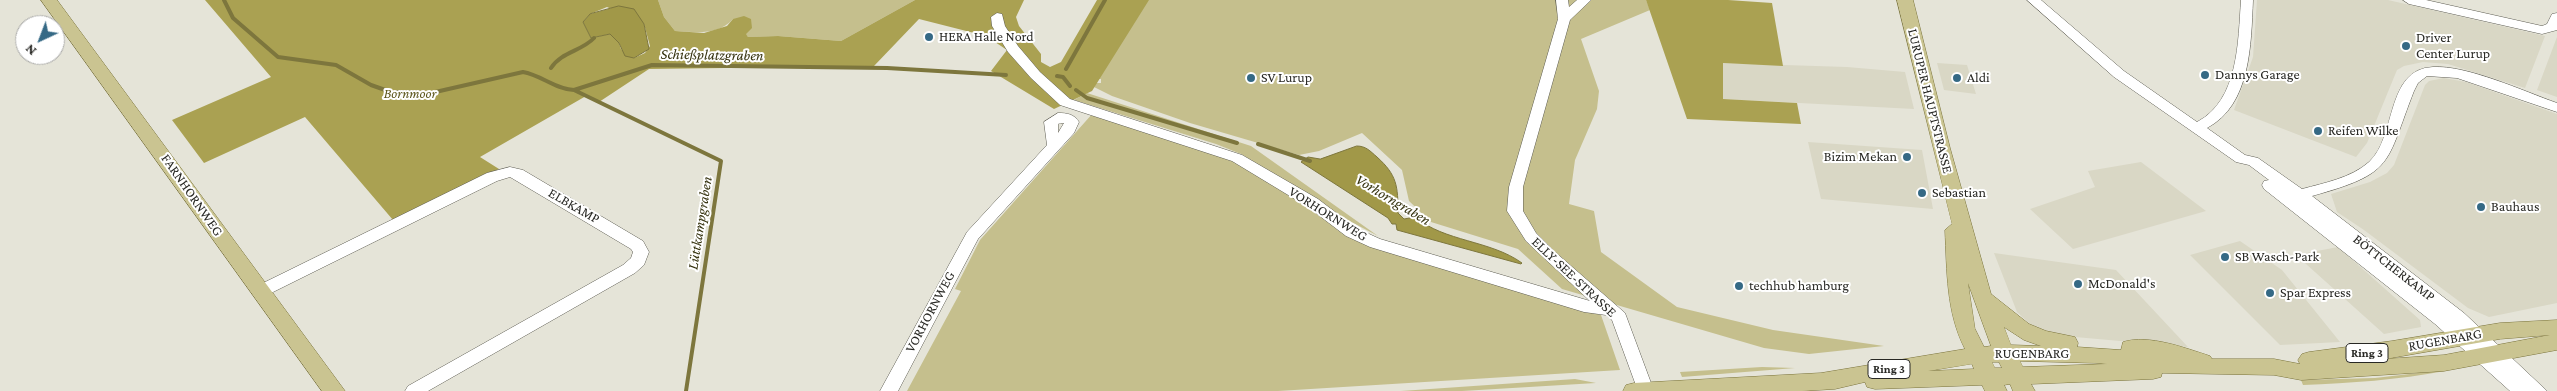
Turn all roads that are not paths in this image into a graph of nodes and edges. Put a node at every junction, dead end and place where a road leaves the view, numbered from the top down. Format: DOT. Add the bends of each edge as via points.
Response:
graph roads {
  1 [pos="49,0"];
  2 [pos="1562,0"];
  3 [pos="1585,0"];
  4 [pos="1905,0"];
  5 [pos="2033,0"];
  6 [pos="2247,0"];
  7 [pos="2409,0"];
  8 [pos="997,17"];
  9 [pos="2557,17"];
  10 [pos="1564,19"];
  11 [pos="1078,106"];
  12 [pos="2557,108"];
  13 [pos="2198,127"];
  14 [pos="2293,197"];
  15 [pos="1956,201"];
  16 [pos="261,291"];
  17 [pos="1983,298"];
  18 [pos="1613,310"];
  19 [pos="2557,328"];
  20 [pos="2469,336"];
  21 [pos="2557,342"];
  22 [pos="2001,345"];
  23 [pos="2489,354"];
  24 [pos="1972,356"];
  25 [pos="2169,367"];
  26 [pos="2274,367"];
  27 [pos="2218,368"];
  28 [pos="2039,374"];
  29 [pos="1823,381"];
  30 [pos="2004,383"];
  31 [pos="334,391"];
  32 [pos="414,391"];
  33 [pos="888,391"];
  34 [pos="1640,391"];
  35 [pos="2521,391"];
  36 [pos="2538,391"];
  1 -- 16 [label="main road, FARNHORNWEG"];
  2 -- 10 [label="street, ELLY-SEE-STRASSE"];
  3 -- 10 [label="street"];
  4 -- 15 [label="main road, LURUPER HAUPTSTRASSE"];
  5 -- 13 [label="street, BÖTTCHERKAMP" via="2119,74"];
  6 -- 13 [label="street" via="2241,58 2234,85 2217,116"];
  7 -- 9 [label="street" via="2542,30 2551,29"];
  8 -- 11 [label="street, VORHORNWEG" via="997,25 1005,39 1042,81 1058,98"];
  10 -- 18 [label="street, ELLY-SEE-STRASSE" via="1516,187 1515,211 1521,225 1549,256"];
  11 -- 18 [label="street, VORHORNWEG" via="1237,158 1313,203 1351,232 1376,243 1584,306"];
  11 -- 33 [label="street, VORHORNWEG" via="1066,118 1051,122 1054,146 972,236"];
  12 -- 14 [label="street" via="2459,74 2423,73 2412,82 2384,153 2375,165 2350,178"];
  13 -- 14 [label="street, BÖTTCHERKAMP" via="2241,159 2253,161"];
  14 -- 20 [label="street, BÖTTCHERKAMP"];
  15 -- 17 [label="main road, LURUPER HAUPTSTRASSE"];
  15 -- 24 [label="main road, LURUPER HAUPTSTRASSE" via="1960,307"];
  16 -- 31 [label="main road, FARNHORNWEG"];
  16 -- 32 [label="street, ELBKAMP" via="492,177 510,172 518,173 637,245 641,252 638,261 629,269"];
  17 -- 22 [label="main road, LURUPER HAUPTSTRASSE"];
  17 -- 27 [label="main road" via="2014,325 2036,338 2061,343 2164,350 2187,355"];
  18 -- 34 [label="street, ELLY-SEE-STRASSE" via="1622,322"];
  19 -- 20 [label="main road, RUGENBARG / Ring 3" via="2529,326"];
  20 -- 23 [label="street, BÖTTCHERKAMP"];
  20 -- 26 [label="main road, RUGENBARG / Ring 3" via="2349,356 2292,361"];
  21 -- 23 [label="main road, RUGENBARG / Ring 3"];
  22 -- 24 [label="main road, RUGENBARG / Ring 3"];
  22 -- 25 [label="main road, RUGENBARG / Ring 3"];
  22 -- 28 [label="main road" via="2021,365"];
  22 -- 30 [label="main road, LURUPER HAUPTSTRASSE"];
  23 -- 26 [label="main road, RUGENBARG / Ring 3" via="2444,363 2353,370 2300,372"];
  23 -- 35 [label="street, BÖTTCHERKAMP"];
  23 -- 36 [label="street, BÖTTCHERKAMP"];
  24 -- 29 [label="main road, Ring 3"];
  24 -- 30 [label="main road, LURUPER HAUPTSTRASSE"];
  25 -- 27 [label="main road, RUGENBARG / Ring 3"];
  25 -- 28 [label="main road, RUGENBARG / Ring 3" via="2125,373"];
  26 -- 27 [label="main road, RUGENBARG / Ring 3"];
  28 -- 30 [label="main road, RUGENBARG / Ring 3"];
  29 -- 30 [label="main road, Ring 3"];
  29 -- 34 [label="main road, Ring 3"];
}
